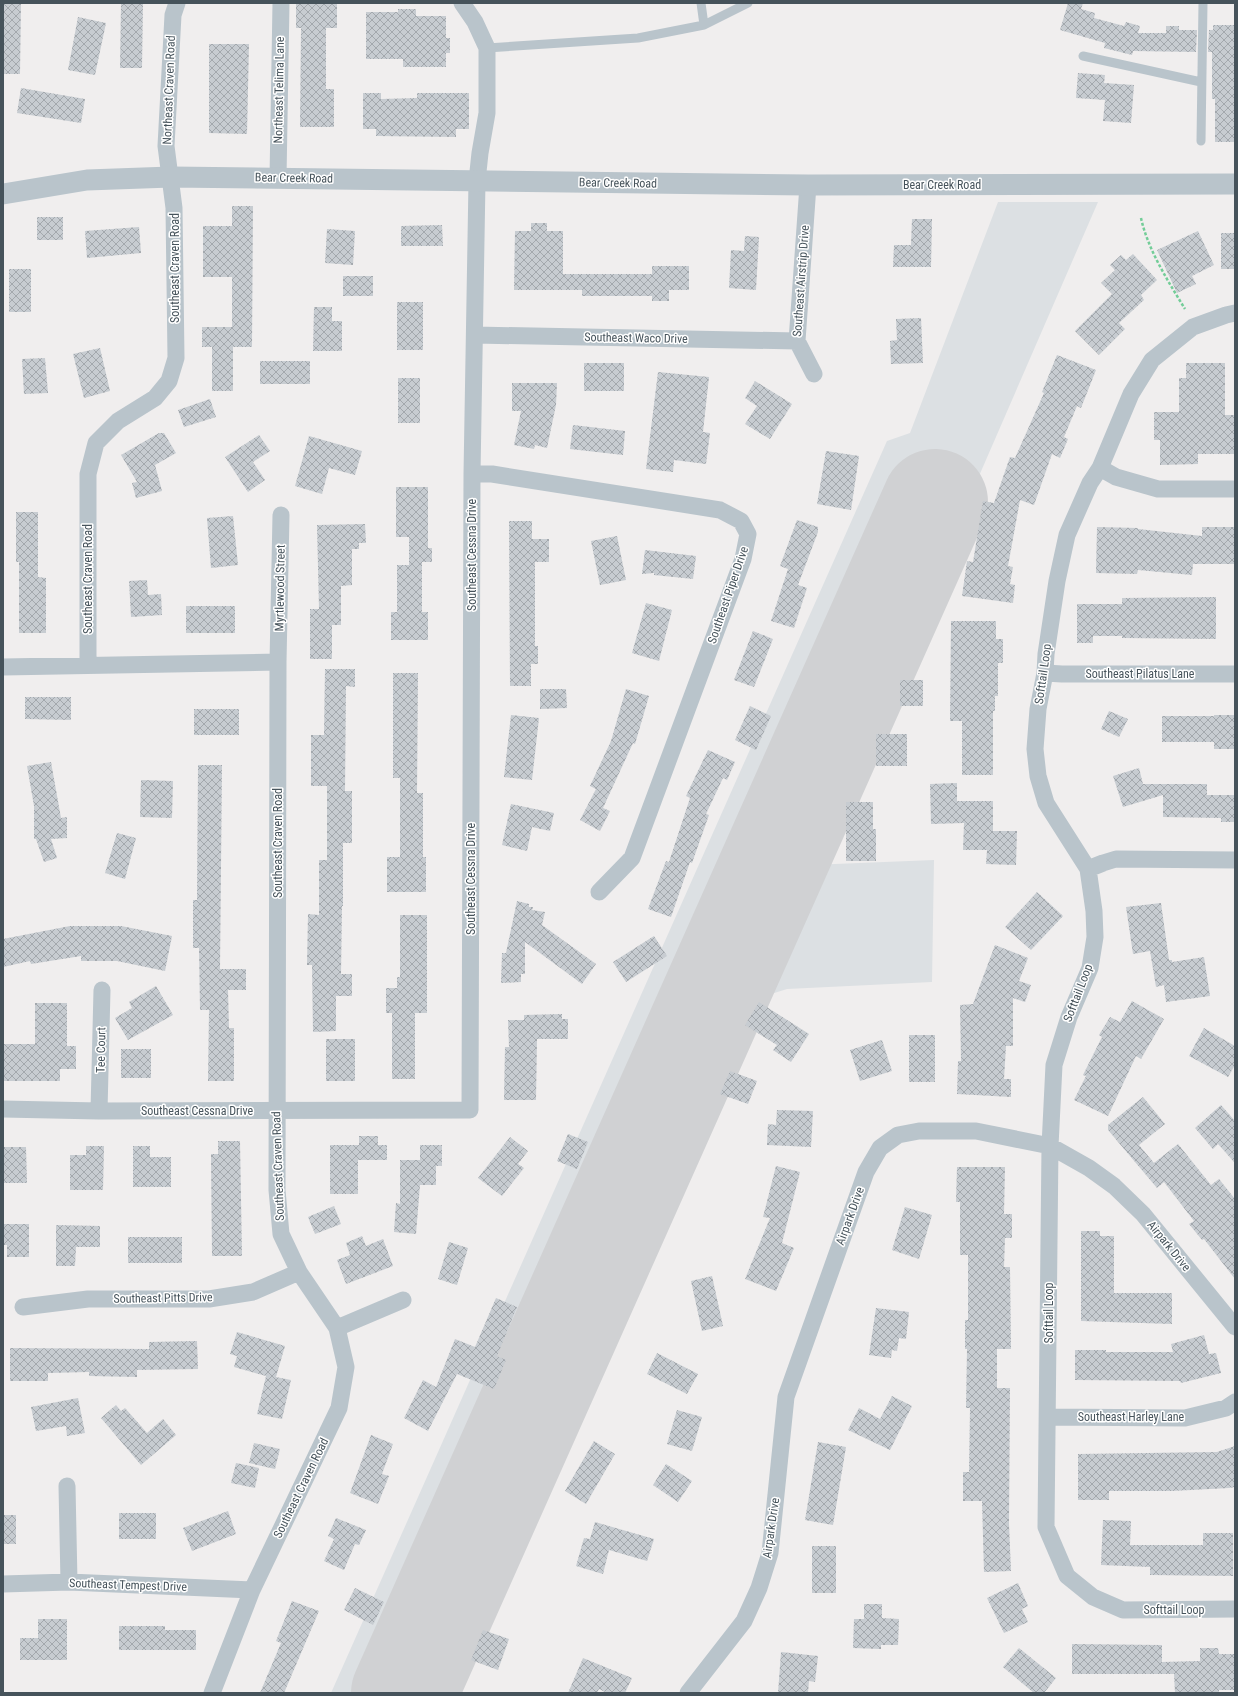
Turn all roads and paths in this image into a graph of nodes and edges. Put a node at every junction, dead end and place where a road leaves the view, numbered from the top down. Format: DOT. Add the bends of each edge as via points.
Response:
graph roads {
  1 [pos="178,3"];
  2 [pos="281,3"];
  3 [pos="462,3"];
  4 [pos="701,3"];
  5 [pos="748,3"];
  6 [pos="1202,3"];
  7 [pos="704,25"];
  8 [pos="487,48"];
  9 [pos="1083,56"];
  10 [pos="1202,82"];
  11 [pos="1201,141"];
  12 [pos="171,177"];
  13 [pos="278,178"];
  14 [pos="477,181"];
  15 [pos="1235,184"];
  16 [pos="808,185"];
  17 [pos="3,194"];
  18 [pos="1141,218"];
  19 [pos="1185,309"];
  20 [pos="1235,313"];
  21 [pos="475,334"];
  22 [pos="797,341"];
  23 [pos="814,374"];
  24 [pos="1100,468"];
  25 [pos="472,474"];
  26 [pos="1235,489"];
  27 [pos="281,515"];
  28 [pos="278,662"];
  29 [pos="88,664"];
  30 [pos="3,667"];
  31 [pos="1044,672"];
  32 [pos="1235,674"];
  33 [pos="1235,860"];
  34 [pos="1088,869"];
  35 [pos="599,892"];
  36 [pos="102,990"];
  37 [pos="3,1109"];
  38 [pos="99,1111"];
  39 [pos="276,1111"];
  40 [pos="1050,1146"];
  41 [pos="299,1272"];
  42 [pos="403,1300"];
  43 [pos="23,1307"];
  44 [pos="1235,1327"];
  45 [pos="337,1328"];
  46 [pos="1235,1402"];
  47 [pos="1048,1417"];
  48 [pos="67,1486"];
  49 [pos="69,1582"];
  50 [pos="3,1584"];
  51 [pos="252,1590"];
  52 [pos="1235,1609"];
  53 [pos="212,1693"];
  54 [pos="688,1693"];
  1 -- 12 [label="street, Northeast Craven Road" via="173,15 166,146"];
  2 -- 13 [label="street, Northeast Telima Lane"];
  3 -- 8 [label="street" via="475,22"];
  4 -- 7 [label="lane"];
  5 -- 7 [label="lane"];
  6 -- 10 [label="lane"];
  7 -- 8 [label="lane" via="638,38"];
  8 -- 14 [label="street, Southeast Cessna Drive" via="487,113"];
  9 -- 10 [label="lane"];
  10 -- 11 [label="lane"];
  12 -- 13 [label="street, Bear Creek Road"];
  12 -- 17 [label="street, Bear Creek Road" via="87,180"];
  12 -- 29 [label="street, Southeast Craven Road" via="174,208 176,358 169,381 154,398 118,421 96,443 88,474"];
  13 -- 14 [label="street, Bear Creek Road"];
  14 -- 16 [label="street, Bear Creek Road"];
  14 -- 21 [label="street, Southeast Cessna Drive"];
  15 -- 16 [label="street, Bear Creek Road"];
  16 -- 22 [label="street, Southeast Airstrip Drive"];
  18 -- 19 [label="path" via="1151,249"];
  20 -- 24 [label="street, Softtail Loop" via="1193,327 1152,360 1131,394"];
  21 -- 22 [label="street, Southeast Waco Drive"];
  21 -- 25 [label="street, Southeast Cessna Drive"];
  22 -- 23 [label="street, Southeast Airstrip Drive"];
  24 -- 26 [label="street" via="1116,477 1158,489"];
  24 -- 31 [label="street, Softtail Loop" via="1090,483 1067,535 1057,581"];
  25 -- 35 [label="street, Southeast Piper Drive" via="492,474 720,510 741,521 748,534 743,559 632,858"];
  25 -- 39 [label="street, Southeast Cessna Drive" via="470,1110"];
  27 -- 28 [label="street, Myrtlewood Street"];
  28 -- 29 [label="street"];
  28 -- 39 [label="street, Southeast Craven Road"];
  29 -- 30 [label="street"];
  31 -- 32 [label="street, Southeast Pilatus Lane"];
  31 -- 34 [label="street, Softtail Loop" via="1035,749 1038,776 1046,803"];
  33 -- 34 [label="street" via="1116,859"];
  34 -- 40 [label="street, Softtail Loop" via="1095,937 1090,968 1069,1017 1054,1065"];
  36 -- 38 [label="street, Tee Court"];
  37 -- 38 [label="street, Southeast Cessna Drive"];
  38 -- 39 [label="street, Southeast Cessna Drive"];
  39 -- 41 [label="street, Southeast Craven Road" via="277,1190 281,1234"];
  40 -- 44 [label="street, Airpark Drive" via="1089,1168 1114,1186 1143,1214"];
  40 -- 47 [label="street, Softtail Loop"];
  40 -- 54 [label="street, Airpark Drive" via="976,1131 926,1131 898,1136 880,1148 866,1172 786,1397 770,1553 760,1588 744,1621"];
  41 -- 43 [label="street, Southeast Pitts Drive" via="253,1292 209,1299 88,1299"];
  41 -- 45 [label="street, Southeast Craven Road"];
  42 -- 45 [label="street"];
  45 -- 51 [label="street, Southeast Craven Road" via="346,1368 339,1408"];
  46 -- 47 [label="street, Southeast Harley Lane" via="1226,1408 1185,1418"];
  47 -- 52 [label="street, Softtail Loop" via="1046,1526 1067,1576 1093,1597 1124,1610"];
  48 -- 49 [label="street"];
  49 -- 50 [label="street, Southeast Tempest Drive"];
  49 -- 51 [label="street, Southeast Tempest Drive"];
  51 -- 53 [label="street, Southeast Craven Road"];
}
